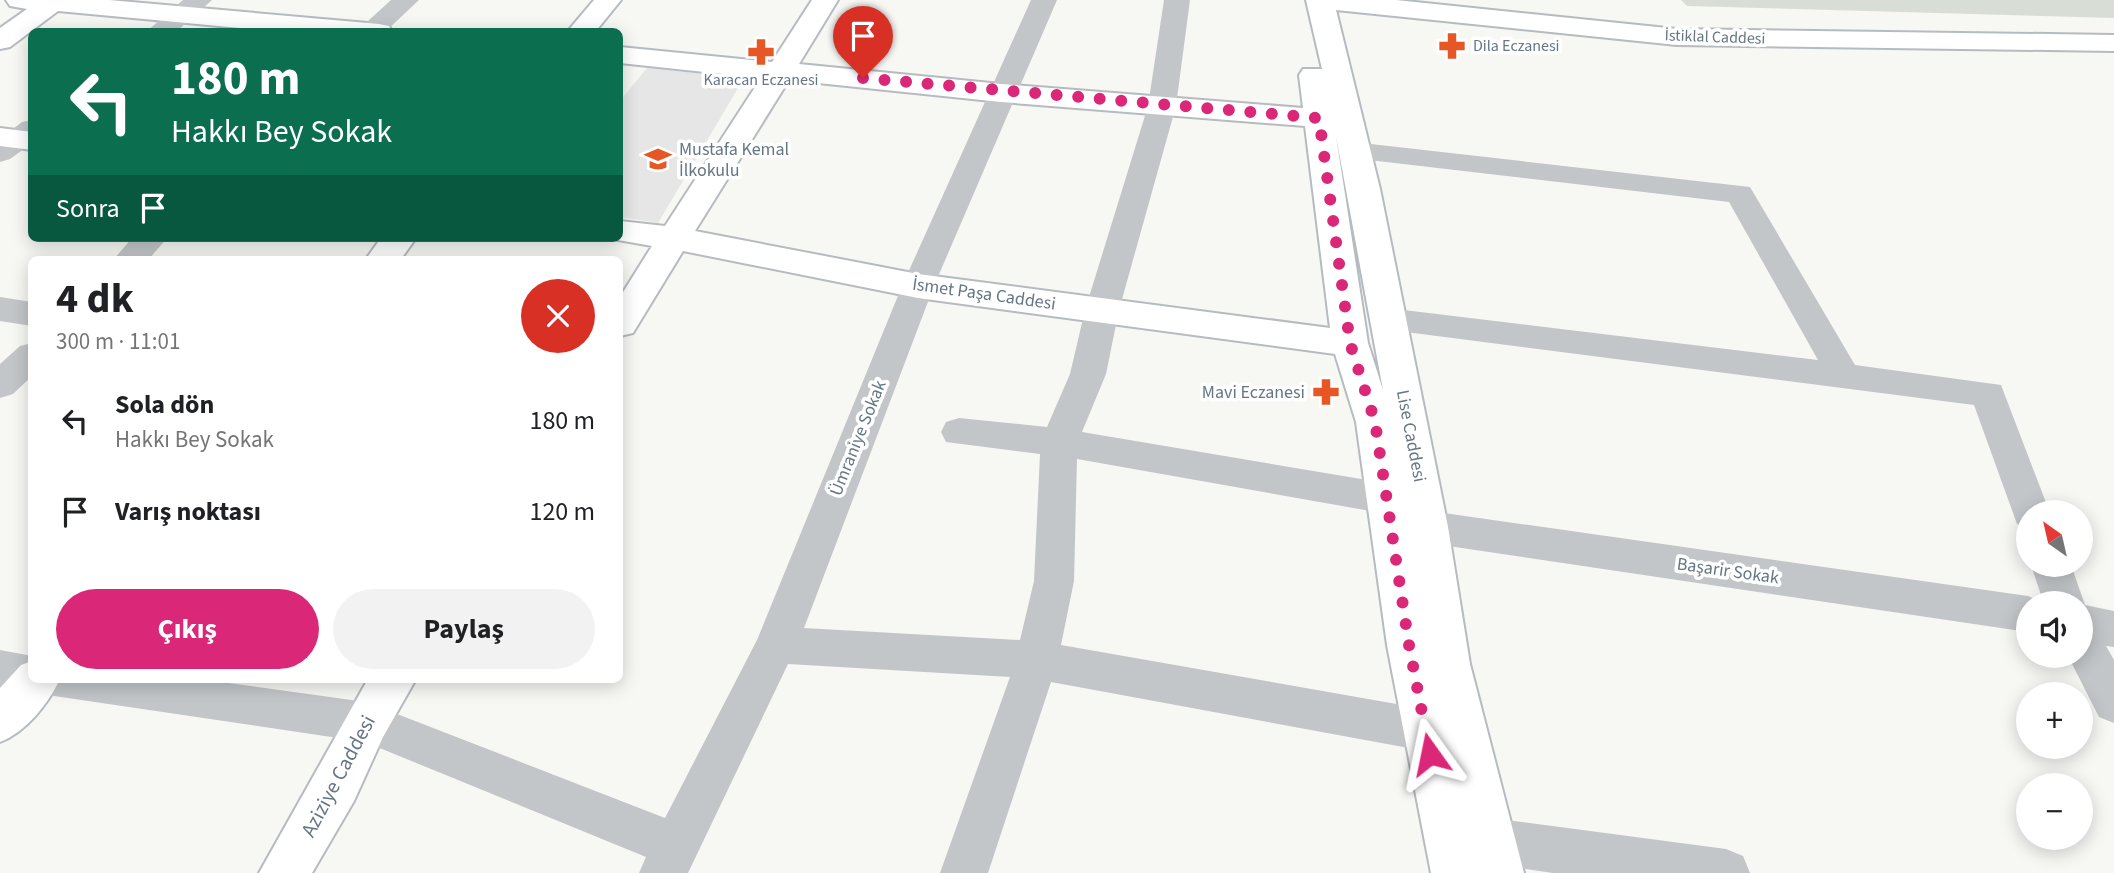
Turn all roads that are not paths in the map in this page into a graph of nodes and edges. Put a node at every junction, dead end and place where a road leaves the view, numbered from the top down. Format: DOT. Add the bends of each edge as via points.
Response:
graph roads {
  1 [pos="19,0"];
  2 [pos="406,0"];
  3 [pos="608,0"];
  4 [pos="825,0"];
  5 [pos="1044,0"];
  6 [pos="1177,0"];
  7 [pos="1303,0"];
  8 [pos="1320,0"];
  9 [pos="1513,0"];
  10 [pos="55,1"];
  11 [pos="191,7"];
  12 [pos="2114,27"];
  13 [pos="164,28"];
  14 [pos="348,28"];
  15 [pos="373,28"];
  16 [pos="584,28"];
  17 [pos="0,41"];
  18 [pos="2114,43"];
  19 [pos="623,55"];
  20 [pos="780,70"];
  21 [pos="1001,93"];
  22 [pos="1162,106"];
  23 [pos="1319,118"];
  24 [pos="1353,150"];
  25 [pos="623,232"];
  26 [pos="675,238"];
  27 [pos="147,242"];
  28 [pos="396,242"];
  29 [pos="133,256"];
  30 [pos="385,256"];
  31 [pos="918,286"];
  32 [pos="0,309"];
  33 [pos="1102,310"];
  34 [pos="28,313"];
  35 [pos="623,319"];
  36 [pos="1387,320"];
  37 [pos="1350,343"];
  38 [pos="28,359"];
  39 [pos="1843,376"];
  40 [pos="0,385"];
  41 [pos="959,432"];
  42 [pos="1059,442"];
  43 [pos="1385,498"];
  44 [pos="2026,500"];
  45 [pos="1428,527"];
  46 [pos="2016,612"];
  47 [pos="2093,625"];
  48 [pos="2114,629"];
  49 [pos="776,645"];
  50 [pos="1037,660"];
  51 [pos="2093,662"];
  52 [pos="0,670"];
  53 [pos="28,674"];
  54 [pos="33,683"];
  55 [pos="84,683"];
  56 [pos="390,683"];
  57 [pos="2114,703"];
  58 [pos="0,721"];
  59 [pos="366,722"];
  60 [pos="1425,730"];
  61 [pos="1495,857"];
  62 [pos="670,859"];
  63 [pos="284,873"];
  64 [pos="964,873"];
  65 [pos="1457,873"];
  66 [pos="1726,873"];
  1 -- 10 [label="main road"];
  2 -- 15 [label="street"];
  3 -- 16 [label="main road"];
  4 -- 20 [label="main road"];
  5 -- 21 [label="street, Ümraniye Sokak"];
  6 -- 22 [label="street"];
  7 -- 23 [label="main road, Lise Caddesi"];
  8 -- 18 [label="main road, İstiklal Caddesi" via="1677,37"];
  8 -- 24 [label="main road, Lise Caddesi"];
  9 -- 12 [label="main road, İstiklal Caddesi" via="1743,17"];
  10 -- 11 [label="main road"];
  10 -- 17 [label="main road"];
  11 -- 13 [label="street"];
  11 -- 14 [label="main road"];
  19 -- 20 [label="main road"];
  20 -- 21 [label="main road"];
  20 -- 26 [label="main road"];
  21 -- 22 [label="main road"];
  21 -- 31 [label="street, Ümraniye Sokak"];
  22 -- 23 [label="main road"];
  22 -- 33 [label="street"];
  23 -- 37 [label="main road, Lise Caddesi"];
  24 -- 36 [label="main road, Lise Caddesi"];
  24 -- 39 [label="street" via="1740,194"];
  25 -- 26 [label="main road, İsmet Paşa Caddesi"];
  26 -- 31 [label="main road, İsmet Paşa Caddesi"];
  26 -- 35 [label="main road"];
  27 -- 29 [label="street"];
  28 -- 30 [label="main road"];
  31 -- 33 [label="main road, İsmet Paşa Caddesi"];
  31 -- 49 [label="street, Ümraniye Sokak"];
  32 -- 34 [label="street"];
  33 -- 37 [label="main road, İsmet Paşa Caddesi"];
  33 -- 42 [label="street" via="1088,374"];
  36 -- 39 [label="street"];
  36 -- 45 [label="main road, Lise Caddesi"];
  37 -- 43 [label="main road, Lise Caddesi" via="1375,422"];
  38 -- 40 [label="street"];
  39 -- 44 [label="street" via="1988,394"];
  41 -- 42 [label="street"];
  42 -- 43 [label="street"];
  42 -- 50 [label="street" via="1054,582"];
  43 -- 45 [label="street"];
  43 -- 60 [label="main road, Lise Caddesi"];
  45 -- 46 [label="street, Başarir Sokak"];
  45 -- 61 [label="main road, Lise Caddesi" via="1448,664"];
  47 -- 48 [label="street"];
  49 -- 50 [label="street"];
  49 -- 62 [label="street, Ümraniye Sokak"];
  50 -- 60 [label="street"];
  50 -- 64 [label="street"];
  51 -- 57 [label="street"];
  52 -- 53 [label="street"];
  54 -- 58 [label="main road"];
  55 -- 59 [label="street"];
  56 -- 59 [label="main road, Aziziye Caddesi"];
  59 -- 62 [label="street"];
  59 -- 63 [label="main road, Aziziye Caddesi" via="337,785"];
  60 -- 65 [label="main road, Lise Caddesi"];
  61 -- 66 [label="street"];
}
